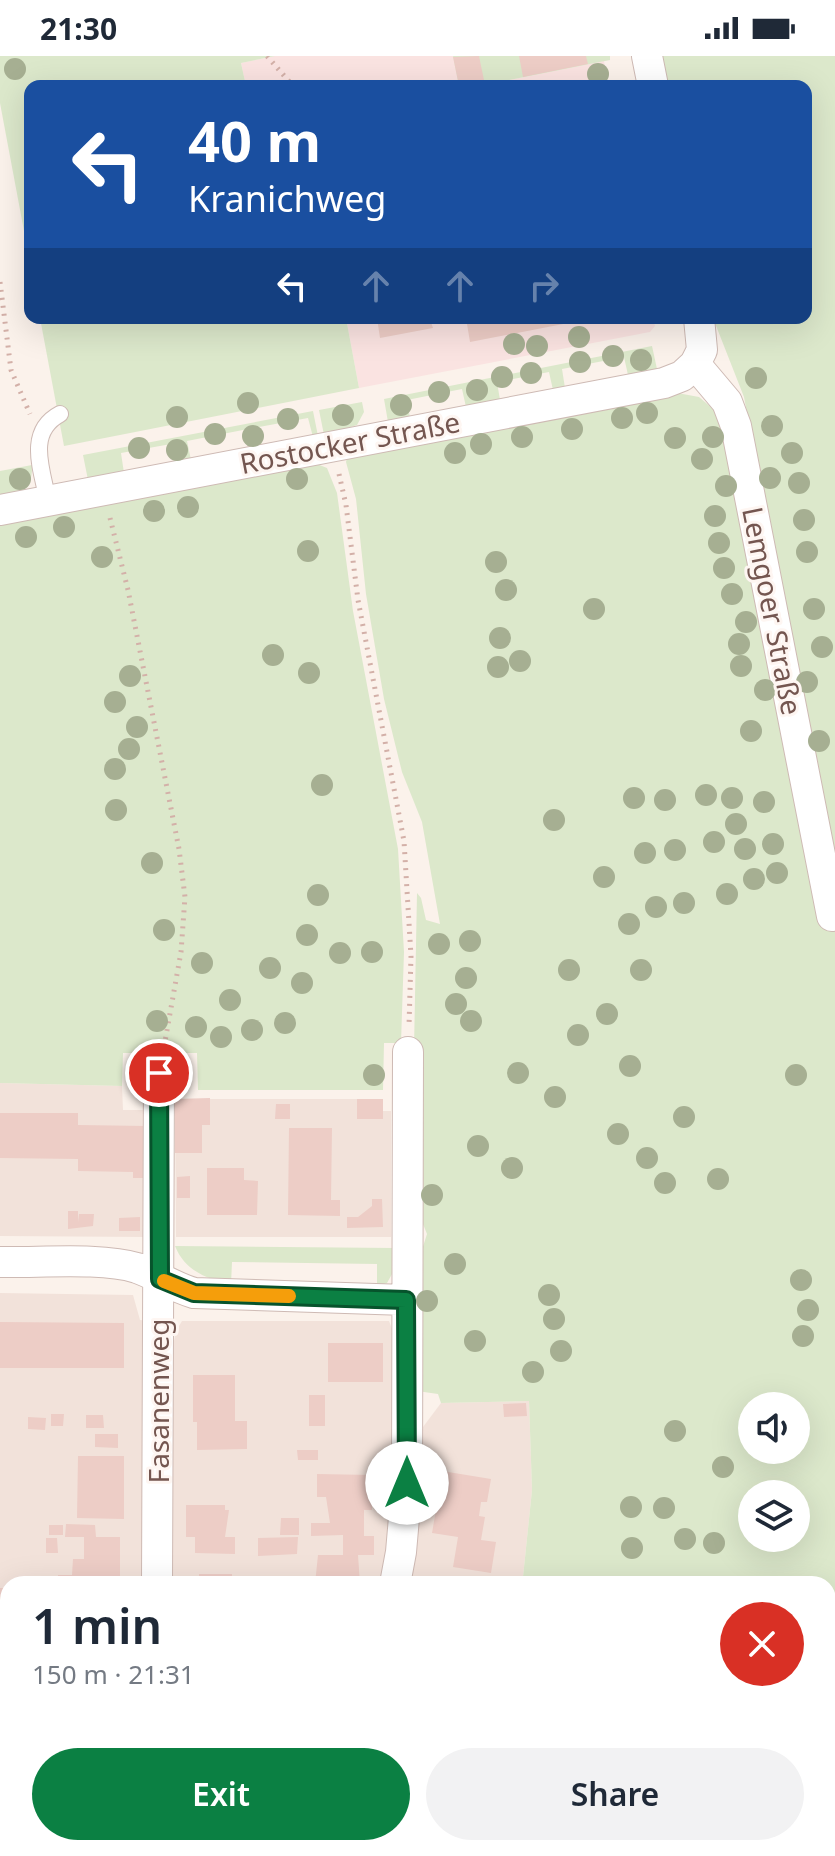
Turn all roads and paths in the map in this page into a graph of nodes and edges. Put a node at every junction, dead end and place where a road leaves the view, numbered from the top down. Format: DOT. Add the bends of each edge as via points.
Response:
graph roads {
  1 [pos="267,56"];
  2 [pos="647,56"];
  3 [pos="288,80"];
  4 [pos="652,80"];
  5 [pos="0,282"];
  6 [pos="700,324"];
  7 [pos="695,364"];
  8 [pos="60,414"];
  9 [pos="40,432"];
  10 [pos="328,447"];
  11 [pos="103,490"];
  12 [pos="48,501"];
  13 [pos="0,510"];
  14 [pos="832,916"];
  15 [pos="408,1052"];
  16 [pos="159,1073"];
  17 [pos="0,1262"];
  18 [pos="160,1279"];
  19 [pos="406,1300"];
  20 [pos="157,1576"];
  21 [pos="396,1576"];
  1 -- 3 [label="path"];
  2 -- 4 [label="street"];
  5 -- 9 [label="path" via="11,370"];
  6 -- 7 [label="street" via="702,350"];
  7 -- 10 [label="street, Rostocker Straße" via="664,383"];
  7 -- 14 [label="street, Lemgoer Straße" via="727,402 736,426"];
  8 -- 9 [label="lane"];
  9 -- 12 [label="lane" via="38,451"];
  10 -- 11 [label="street, Rostocker Straße"];
  10 -- 15 [label="path" via="341,479 404,841 410,943"];
  11 -- 12 [label="street, Rostocker Straße"];
  11 -- 16 [label="path" via="128,590 185,897 181,952"];
  12 -- 13 [label="street, Rostocker Straße"];
  15 -- 19 [label="street"];
  16 -- 18 [label="street, Fasanenweg"];
  17 -- 18 [label="street" via="115,1264"];
  18 -- 19 [label="street" via="194,1293"];
  18 -- 20 [label="street, Fasanenweg"];
  19 -- 21 [label="street" via="407,1483"];
}
